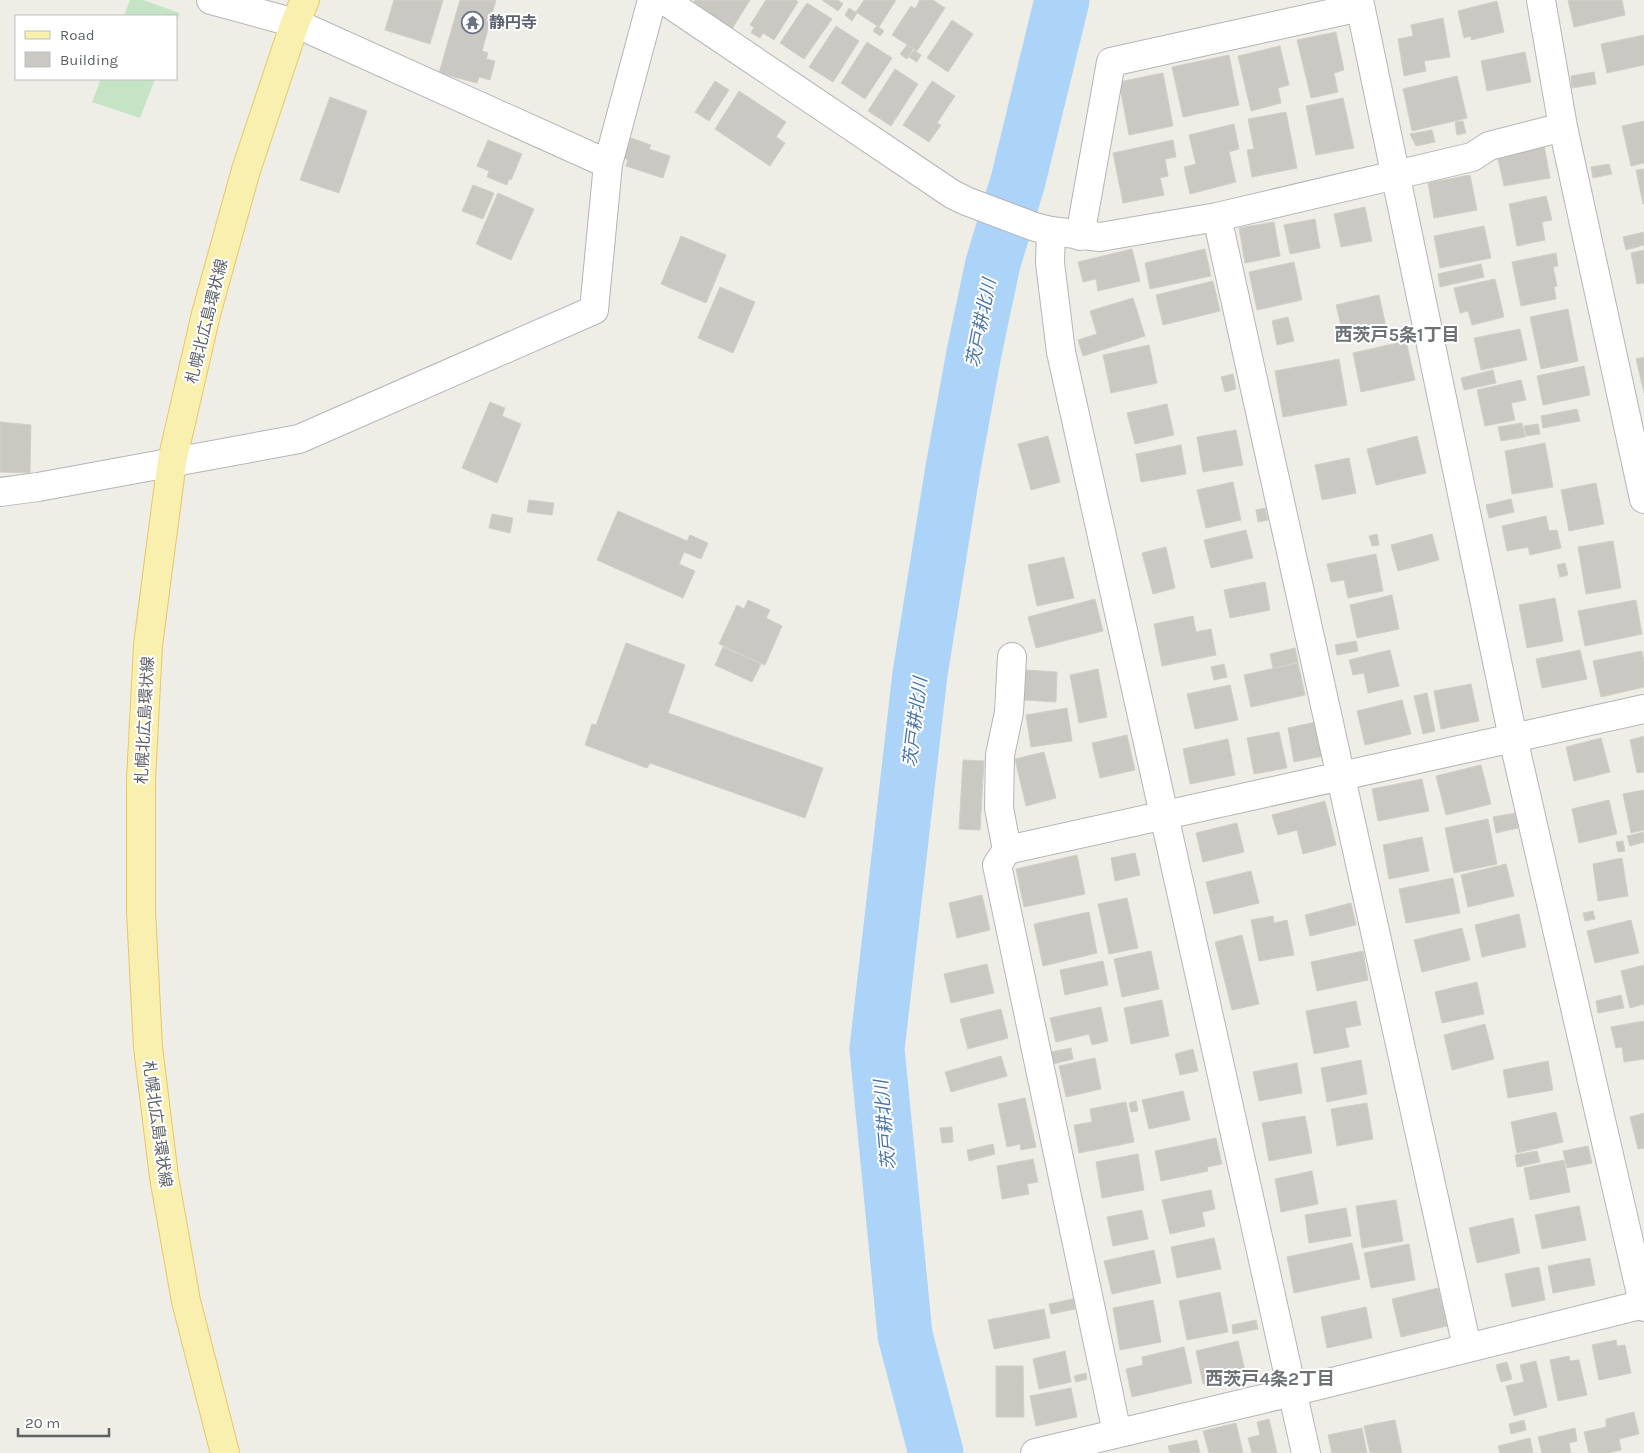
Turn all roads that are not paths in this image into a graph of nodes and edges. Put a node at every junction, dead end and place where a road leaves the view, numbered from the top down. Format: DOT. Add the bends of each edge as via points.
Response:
graph roads {
  1 [pos="211,0"];
  2 [pos="652,0"];
  3 [pos="664,0"];
  4 [pos="1541,0"];
  5 [pos="1360,4"];
  6 [pos="300,12"];
  7 [pos="1563,127"];
  8 [pos="608,164"];
  9 [pos="1395,175"];
  10 [pos="1217,216"];
  11 [pos="1042,229"];
  12 [pos="1080,236"];
  13 [pos="172,461"];
  14 [pos="0,492"];
  15 [pos="1644,499"];
  16 [pos="1012,657"];
  17 [pos="1644,709"];
  18 [pos="1513,738"];
  19 [pos="1342,776"];
  20 [pos="1166,816"];
  21 [pos="1007,850"];
  22 [pos="1644,1306"];
  23 [pos="1467,1347"];
  24 [pos="1292,1392"];
  25 [pos="1117,1433"];
  26 [pos="225,1453"];
  27 [pos="1035,1453"];
  28 [pos="1306,1453"];
  1 -- 6 [label="street"];
  2 -- 8 [label="street"];
  3 -- 11 [label="street" via="952,194"];
  4 -- 7 [label="street"];
  5 -- 9 [label="street"];
  5 -- 12 [label="street" via="1111,62"];
  6 -- 8 [label="street"];
  6 -- 13 [label="main road, 札幌北広島環状線" via="246,170 208,304"];
  7 -- 9 [label="street" via="1489,146 1472,157"];
  7 -- 15 [label="street"];
  8 -- 13 [label="street" via="594,310 299,439"];
  9 -- 10 [label="street"];
  9 -- 18 [label="street"];
  10 -- 12 [label="street" via="1100,237"];
  10 -- 19 [label="street"];
  11 -- 12 [label="street"];
  11 -- 20 [label="street" via="1050,264 1061,352"];
  13 -- 14 [label="street"];
  13 -- 26 [label="main road, 札幌北広島環状線" via="148,645 141,780 141,911 148,1047 164,1177 186,1301"];
  16 -- 21 [label="street" via="1009,712 1000,755 999,808"];
  17 -- 18 [label="street"];
  18 -- 19 [label="street"];
  18 -- 22 [label="street"];
  19 -- 20 [label="street"];
  19 -- 23 [label="street"];
  20 -- 21 [label="street"];
  20 -- 24 [label="street"];
  21 -- 25 [label="street" via="997,865"];
  22 -- 23 [label="street"];
  23 -- 24 [label="street"];
  24 -- 25 [label="street"];
  24 -- 28 [label="street"];
  25 -- 27 [label="street"];
}
